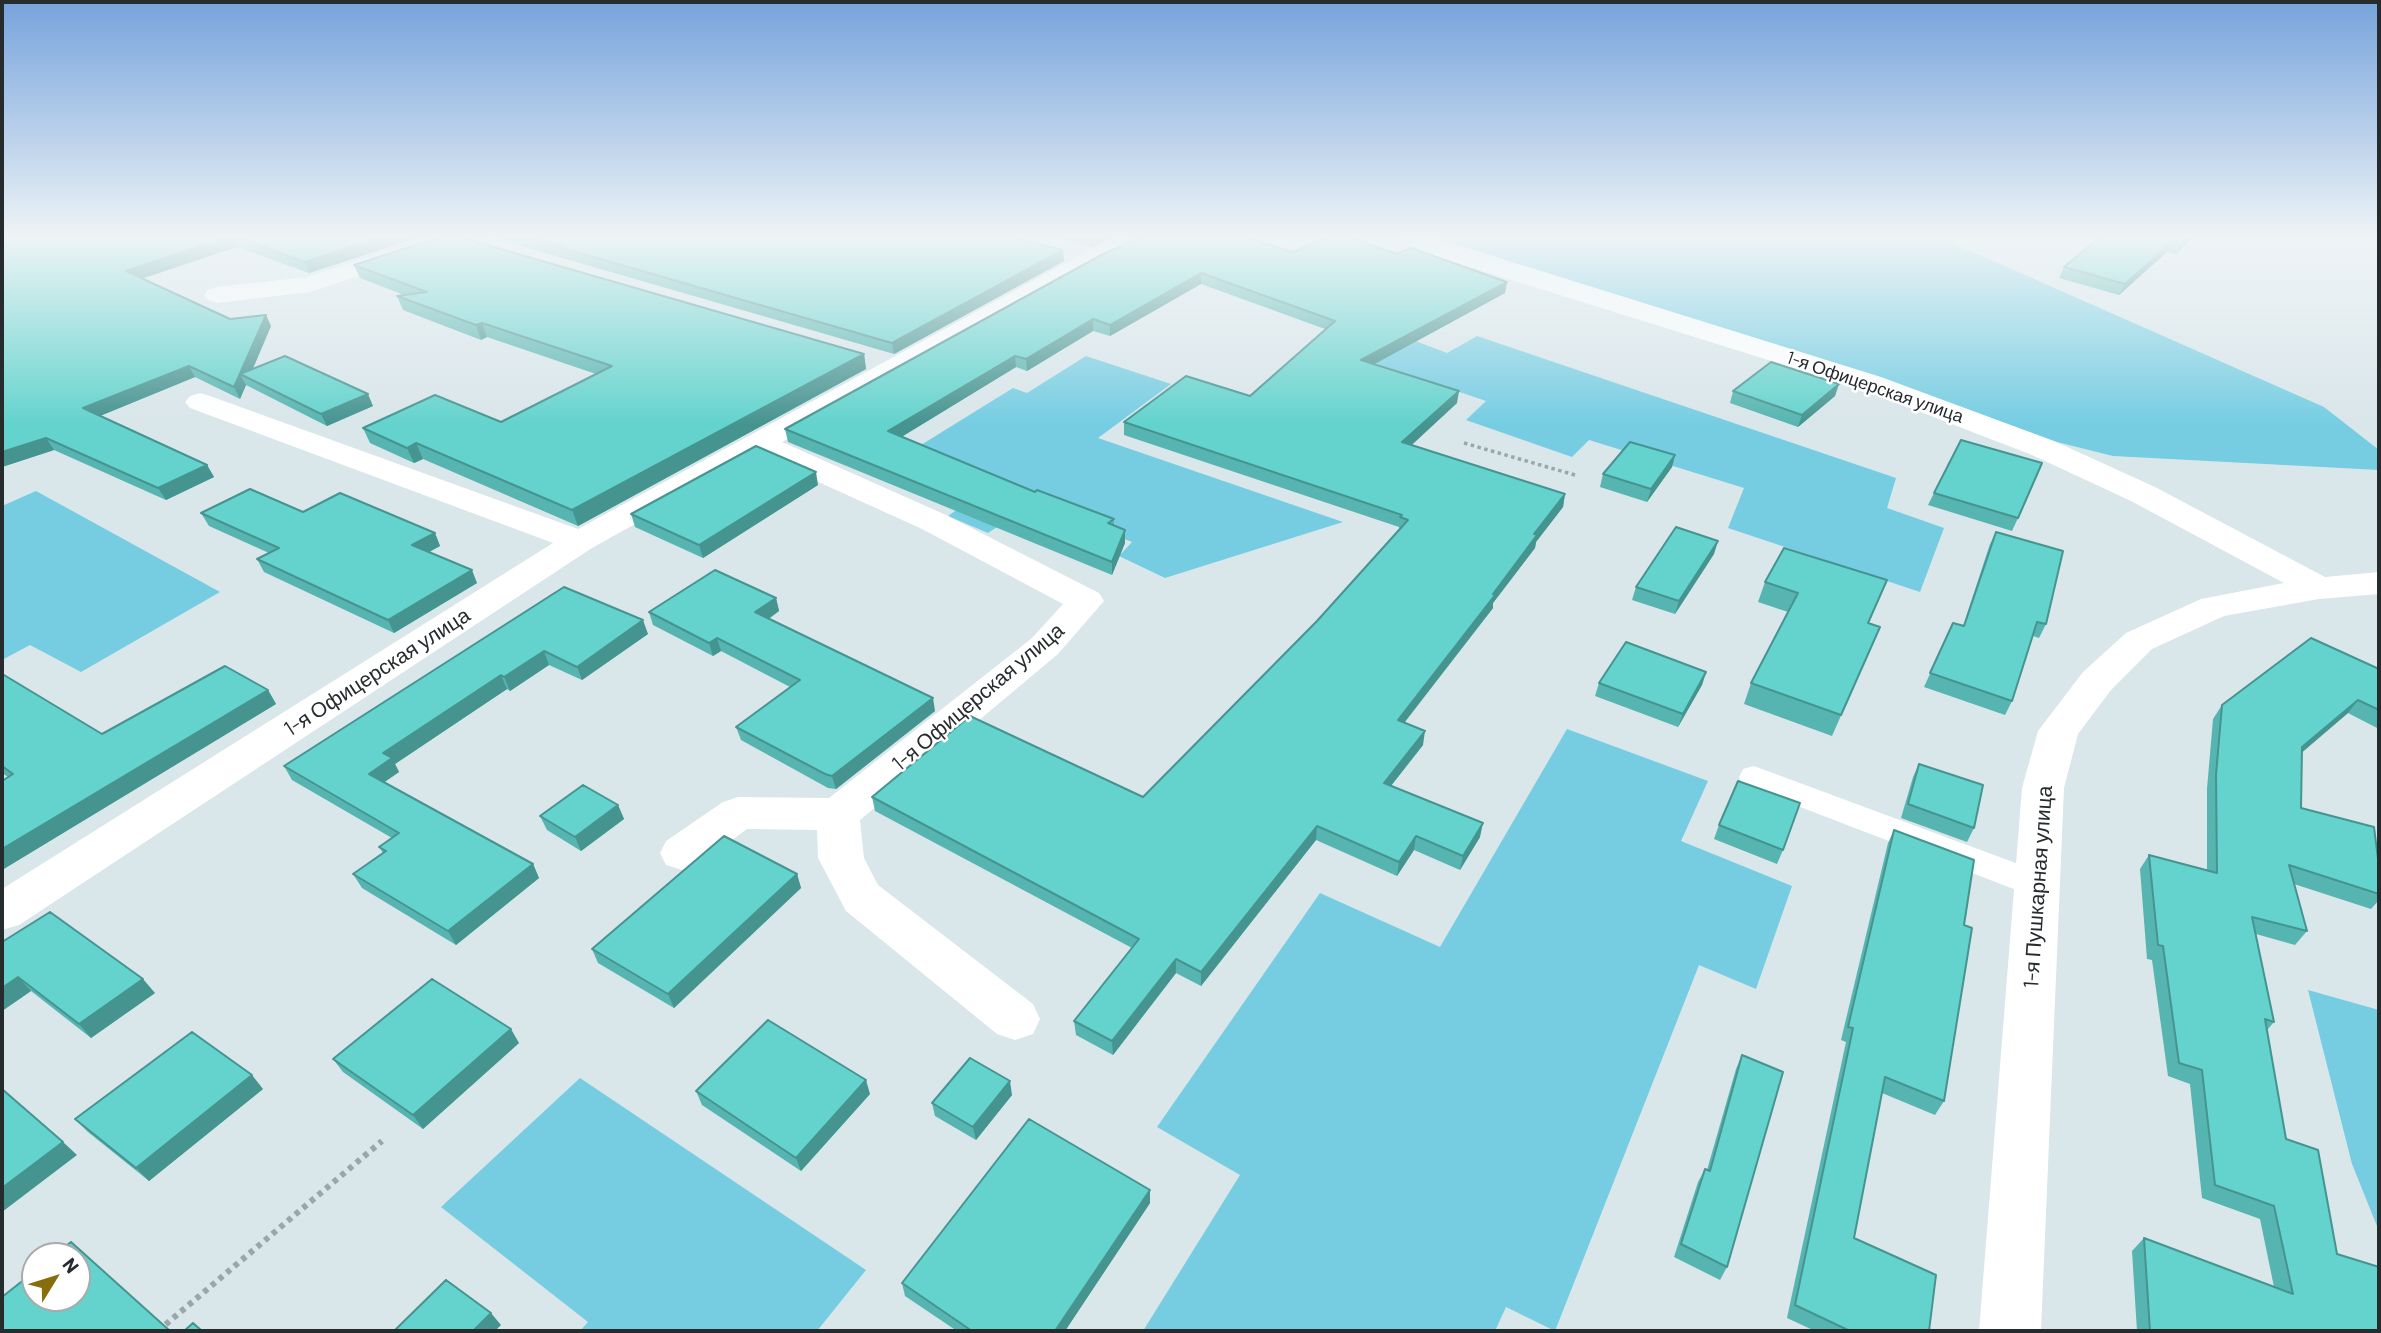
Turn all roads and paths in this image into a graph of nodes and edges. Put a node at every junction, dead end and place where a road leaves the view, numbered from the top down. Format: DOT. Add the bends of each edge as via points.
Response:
graph roads {
  1 [pos="1010,299"];
  2 [pos="1600,299"];
  3 [pos="200,402"];
  4 [pos="758,443"];
  5 [pos="1464,443"];
  6 [pos="1575,475"];
  7 [pos="580,541"];
  8 [pos="2379,583"];
  9 [pos="2319,588"];
  10 [pos="1754,777"];
  11 [pos="838,814"];
  12 [pos="682,853"];
  13 [pos="2036,884"];
  14 [pos="2,912"];
  15 [pos="1015,1019"];
  16 [pos="382,1141"];
  17 [pos="159,1331"];
  18 [pos="2010,1331"];
  1 -- 4 [label="street, 1-я Офицерская улица" via="883,362"];
  2 -- 9 [label="street, 1-я Офицерская улица" via="1871,383 2042,448 2143,494"];
  3 -- 7 [label="street"];
  4 -- 7 [label="street, 1-я Офицерская улица"];
  4 -- 11 [label="street, 1-я Офицерская улица" via="934,522 1086,601 1045,646"];
  5 -- 6 [label="path"];
  7 -- 14 [label="street, 1-я Офицерская улица"];
  8 -- 9 [label="street, 1-я Пушкарная улица"];
  9 -- 13 [label="street, 1-я Пушкарная улица" via="2214,607 2139,641 2097,681 2058,731 2043,788"];
  10 -- 13 [label="lane"];
  11 -- 12 [label="street" via="738,813"];
  11 -- 15 [label="street" via="841,858 862,898"];
  13 -- 18 [label="street, 1-я Пушкарная улица"];
  16 -- 17 [label="path"];
}
